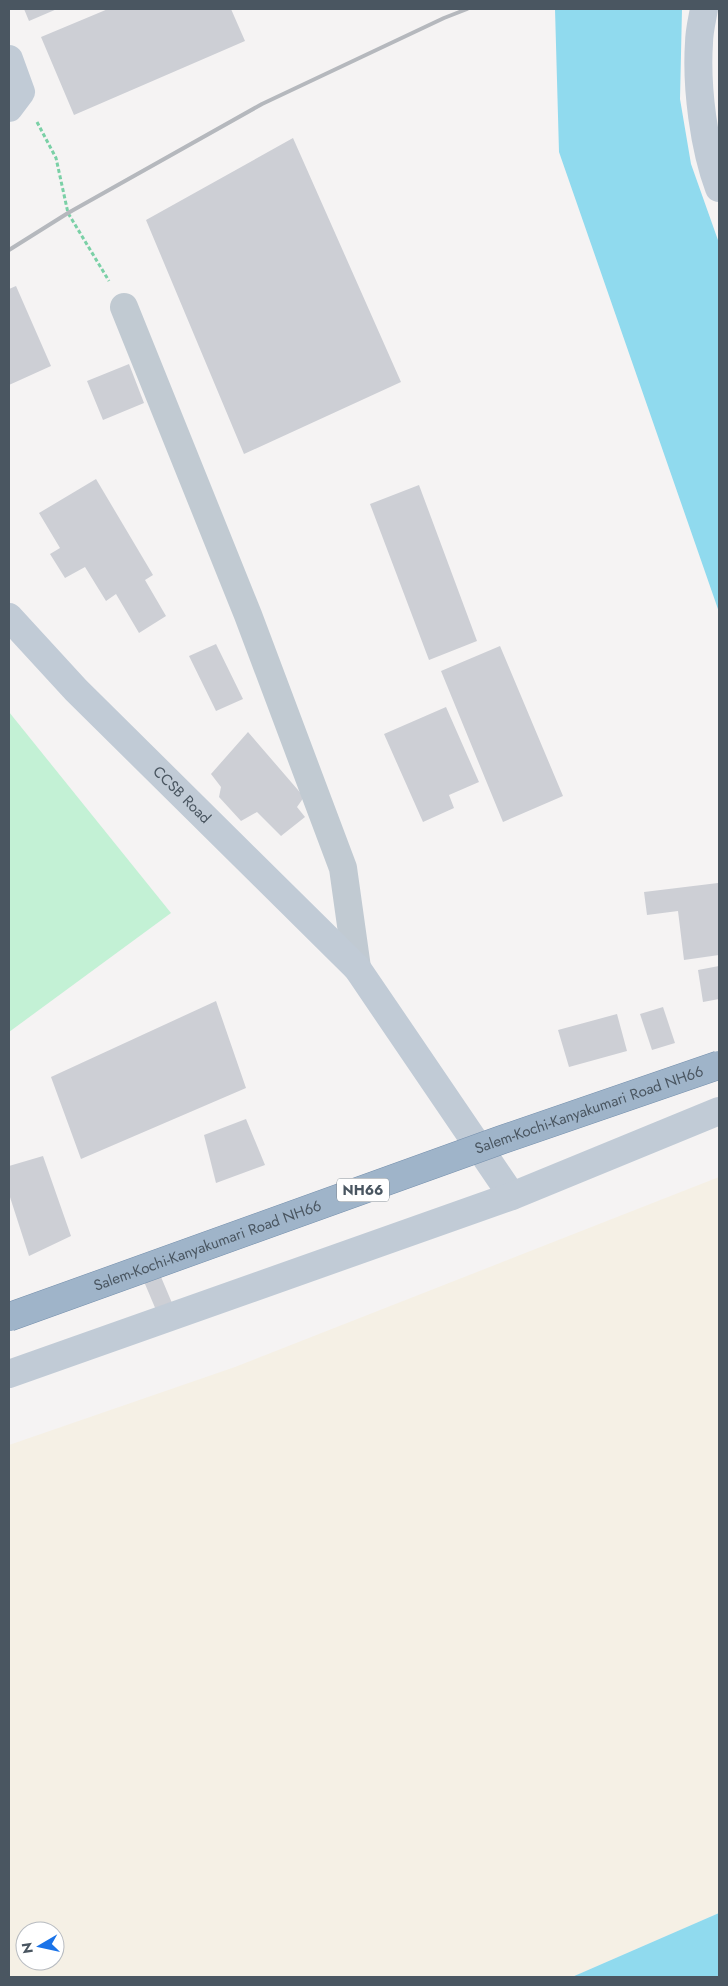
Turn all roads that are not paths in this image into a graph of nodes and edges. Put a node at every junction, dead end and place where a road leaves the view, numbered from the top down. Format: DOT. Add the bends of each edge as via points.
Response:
graph roads {
  1 [pos="704,9"];
  2 [pos="9,59"];
  3 [pos="15,100"];
  4 [pos="719,188"];
  5 [pos="124,307"];
  6 [pos="9,617"];
  7 [pos="357,968"];
  8 [pos="719,1065"];
  9 [pos="719,1110"];
  10 [pos="512,1196"];
  11 [pos="9,1317"];
  12 [pos="9,1374"];
  1 -- 4 [label="main road" via="699,43 700,98 712,170"];
  2 -- 3 [label="main road"];
  5 -- 7 [label="street" via="248,615 343,868"];
  6 -- 7 [label="main road, CCSB Road" via="76,690"];
  7 -- 10 [label="main road, CCSB Road"];
  8 -- 11 [label="highway, Salem-Kochi-Kanyakumari Road NH66 / NH66, bridge"];
  9 -- 10 [label="main road"];
  10 -- 12 [label="main road"];
}
